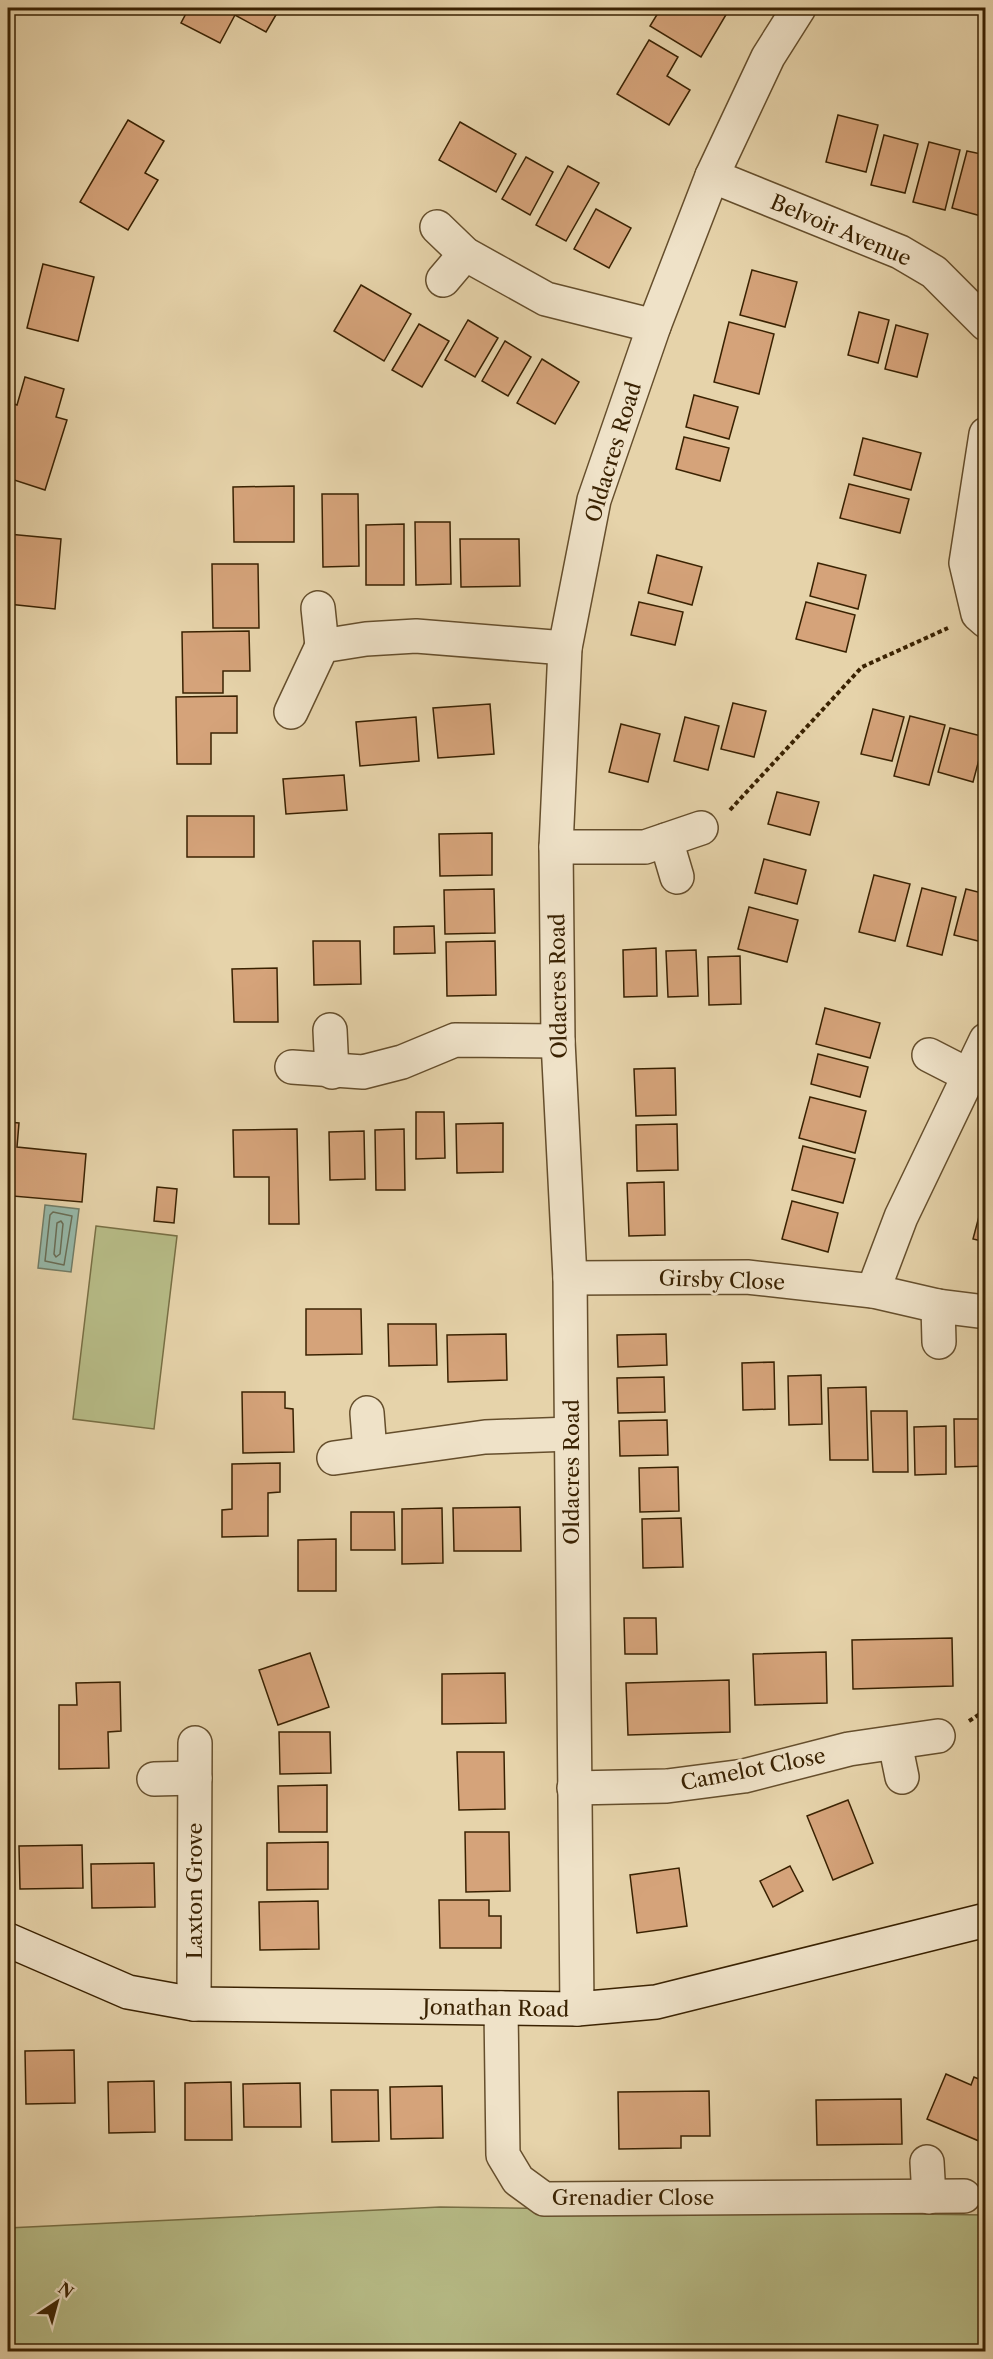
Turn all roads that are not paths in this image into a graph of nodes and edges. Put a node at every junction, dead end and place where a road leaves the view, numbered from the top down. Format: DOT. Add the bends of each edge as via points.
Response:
graph roads {
  1 [pos="799,8"];
  2 [pos="712,176"];
  3 [pos="437,227"];
  4 [pos="465,254"];
  5 [pos="443,280"];
  6 [pos="986,324"];
  7 [pos="654,326"];
  8 [pos="986,434"];
  9 [pos="318,608"];
  10 [pos="982,617"];
  11 [pos="322,646"];
  12 [pos="565,648"];
  13 [pos="291,712"];
  14 [pos="701,828"];
  15 [pos="666,840"];
  16 [pos="556,847"];
  17 [pos="677,877"];
  18 [pos="330,1030"];
  19 [pos="986,1040"];
  20 [pos="558,1041"];
  21 [pos="929,1055"];
  22 [pos="292,1067"];
  23 [pos="332,1072"];
  24 [pos="968,1075"];
  25 [pos="570,1278"];
  26 [pos="873,1292"];
  27 [pos="938,1306"];
  28 [pos="986,1312"];
  29 [pos="939,1342"];
  30 [pos="367,1413"];
  31 [pos="571,1434"];
  32 [pos="370,1452"];
  33 [pos="333,1458"];
  34 [pos="938,1736"];
  35 [pos="195,1743"];
  36 [pos="895,1743"];
  37 [pos="902,1777"];
  38 [pos="195,1778"];
  39 [pos="154,1779"];
  40 [pos="574,1788"];
  41 [pos="986,1920"];
  42 [pos="8,1940"];
  43 [pos="194,2004"];
  44 [pos="501,2008"];
  45 [pos="577,2009"];
  46 [pos="927,2162"];
  47 [pos="964,2196"];
  48 [pos="929,2197"];
  1 -- 2 [label="street, Oldacres Road" via="768,57"];
  2 -- 6 [label="street, Belvoir Avenue" via="900,252 934,272"];
  2 -- 7 [label="street, Oldacres Road"];
  3 -- 4 [label="street"];
  4 -- 5 [label="street"];
  4 -- 7 [label="street" via="546,299"];
  7 -- 12 [label="street, Oldacres Road" via="594,500"];
  8 -- 10 [label="street" via="966,563"];
  9 -- 11 [label="street"];
  11 -- 12 [label="street" via="416,636"];
  11 -- 13 [label="street"];
  12 -- 16 [label="street, Oldacres Road"];
  14 -- 15 [label="street"];
  15 -- 16 [label="street" via="645,847"];
  15 -- 17 [label="street"];
  16 -- 20 [label="street, Oldacres Road"];
  18 -- 23 [label="street"];
  19 -- 24 [label="street"];
  20 -- 23 [label="street" via="455,1040 402,1062 363,1071"];
  20 -- 25 [label="street, Oldacres Road"];
  21 -- 24 [label="street"];
  22 -- 23 [label="street"];
  24 -- 26 [label="street" via="901,1217"];
  25 -- 26 [label="street, Girsby Close" via="747,1277"];
  25 -- 31 [label="street, Oldacres Road"];
  26 -- 27 [label="street, Girsby Close"];
  27 -- 28 [label="street, Girsby Close"];
  27 -- 29 [label="street"];
  30 -- 32 [label="street"];
  31 -- 32 [label="street" via="485,1437"];
  31 -- 40 [label="street, Oldacres Road"];
  32 -- 33 [label="street"];
  34 -- 36 [label="street, Camelot Close"];
  35 -- 38 [label="street, Laxton Grove"];
  36 -- 37 [label="street"];
  36 -- 40 [label="street, Camelot Close" via="849,1749 744,1776 667,1786"];
  38 -- 39 [label="street"];
  38 -- 43 [label="street, Laxton Grove"];
  40 -- 45 [label="street, Oldacres Road"];
  41 -- 45 [label="street, Jonathan Road" via="656,2002"];
  42 -- 43 [label="street, Jonathan Road" via="128,1992"];
  43 -- 44 [label="street, Jonathan Road"];
  44 -- 45 [label="street, Jonathan Road"];
  44 -- 48 [label="street, Grenadier Close" via="503,2155 518,2180 544,2199"];
  46 -- 48 [label="street"];
  47 -- 48 [label="street, Grenadier Close"];
}
